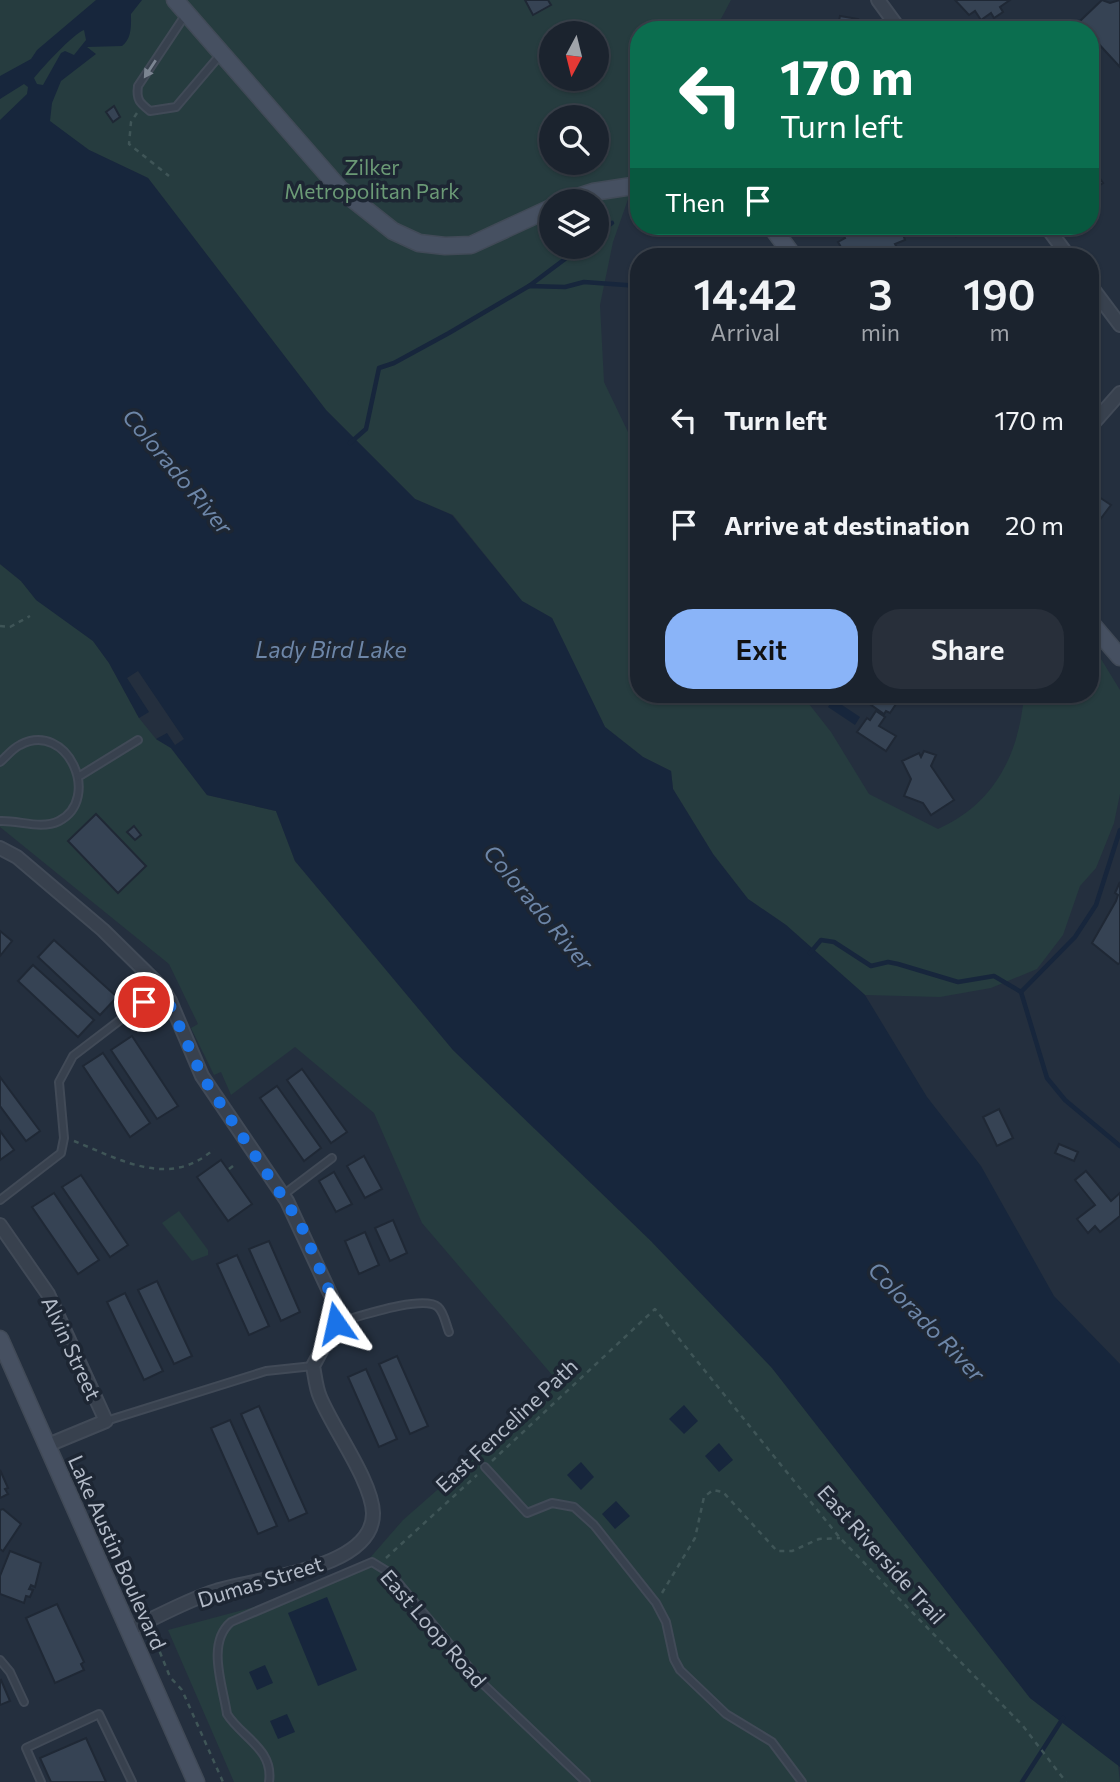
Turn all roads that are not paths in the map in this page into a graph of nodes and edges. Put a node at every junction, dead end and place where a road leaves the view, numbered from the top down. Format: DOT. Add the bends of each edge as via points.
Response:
graph roads {
  1 [pos="878,0"];
  2 [pos="181,6"];
  3 [pos="893,21"];
  4 [pos="222,53"];
  5 [pos="630,186"];
  6 [pos="609,190"];
  7 [pos="539,214"];
  8 [pos="1099,297"];
  9 [pos="1120,325"];
  10 [pos="1120,393"];
  11 [pos="1099,417"];
  12 [pos="1099,632"];
  13 [pos="1120,656"];
  14 [pos="138,740"];
  15 [pos="0,762"];
  16 [pos="78,777"];
  17 [pos="0,821"];
  18 [pos="0,848"];
  19 [pos="162,988"];
  20 [pos="332,1158"];
  21 [pos="283,1195"];
  22 [pos="0,1200"];
  23 [pos="0,1225"];
  24 [pos="336,1323"];
  25 [pos="449,1332"];
  26 [pos="0,1339"];
  27 [pos="313,1366"];
  28 [pos="106,1421"];
  29 [pos="48,1444"];
  30 [pos="485,1467"];
  31 [pos="129,1630"];
  32 [pos="0,1660"];
  33 [pos="24,1702"];
  34 [pos="41,1782"];
  35 [pos="132,1782"];
  36 [pos="196,1782"];
  37 [pos="269,1782"];
  38 [pos="586,1782"];
  39 [pos="802,1782"];
  1 -- 3 [label="street"];
  2 -- 4 [label="street"];
  2 -- 4 [label="lane, one-way" via="138,86 136,97 142,105 150,111 176,107"];
  4 -- 7 [label="street" via="340,189 393,231 419,243 471,245"];
  5 -- 6 [label="street"];
  8 -- 9 [label="street"];
  10 -- 11 [label="street"];
  12 -- 13 [label="street"];
  14 -- 16 [label="lane"];
  15 -- 16 [label="lane" via="21,744 44,741 71,757"];
  16 -- 17 [label="lane" via="73,811 57,822"];
  18 -- 19 [label="street" via="17,857 103,930"];
  19 -- 21 [label="street" via="202,1076"];
  19 -- 22 [label="lane" via="73,1056 59,1082 61,1153"];
  20 -- 21 [label="lane"];
  21 -- 24 [label="street" via="335,1304"];
  23 -- 28 [label="street, Alvin Street" via="48,1294"];
  24 -- 25 [label="lane" via="430,1302 440,1308"];
  24 -- 27 [label="street"];
  26 -- 29 [label="street, Lake Austin Boulevard" via="9,1368"];
  27 -- 28 [label="lane" via="266,1371"];
  27 -- 31 [label="street, Dumas Street" via="320,1396 369,1494 373,1514 367,1536 349,1552 285,1577 216,1591"];
  28 -- 29 [label="street, Alvin Street"];
  29 -- 31 [label="street, Lake Austin Boulevard"];
  30 -- 39 [label="lane" via="527,1513 552,1503 574,1507 594,1525 656,1603 680,1670 726,1714 772,1742"];
  31 -- 36 [label="street, Lake Austin Boulevard"];
  32 -- 33 [label="lane"];
  34 -- 35 [label="lane" via="26,1748 99,1714"];
  37 -- 38 [label="lane, East Loop Road" via="268,1765 256,1743 227,1714 220,1634 231,1622 360,1565 379,1564 406,1589 482,1683"];
}
